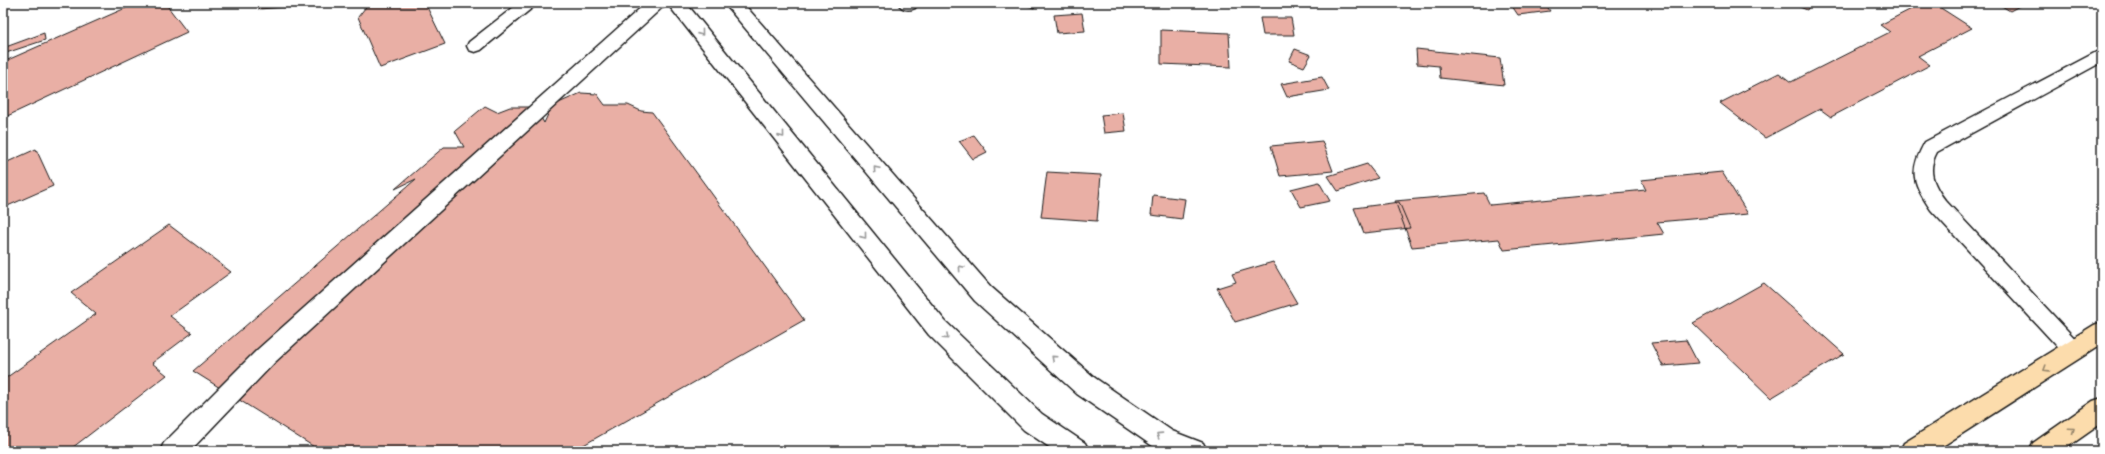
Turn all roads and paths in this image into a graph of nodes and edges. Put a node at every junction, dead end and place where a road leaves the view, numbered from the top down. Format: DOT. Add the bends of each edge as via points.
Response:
graph roads {
  1 [pos="530,3"];
  2 [pos="658,3"];
  3 [pos="676,3"];
  4 [pos="733,3"];
  5 [pos="475,46"];
  6 [pos="2099,61"];
  7 [pos="2102,332"];
  8 [pos="2074,351"];
  9 [pos="2102,409"];
  10 [pos="173,451"];
  11 [pos="1076,451"];
  12 [pos="1194,451"];
  13 [pos="1913,451"];
  14 [pos="2042,451"];
  1 -- 5 [label="lane"];
  2 -- 10 [label="main road" via="266,356"];
  3 -- 11 [label="main road, one-way" via="937,328 1033,422"];
  12 -- 4 [label="main road, one-way" via="1163,439 1086,386 983,294"];
  6 -- 8 [label="lane" via="1932,147 1924,158 1921,172 1925,186 1938,205"];
  7 -- 8 [label="main road"];
  8 -- 13 [label="main road, one-way"];
  14 -- 9 [label="main road, one-way"];
}
